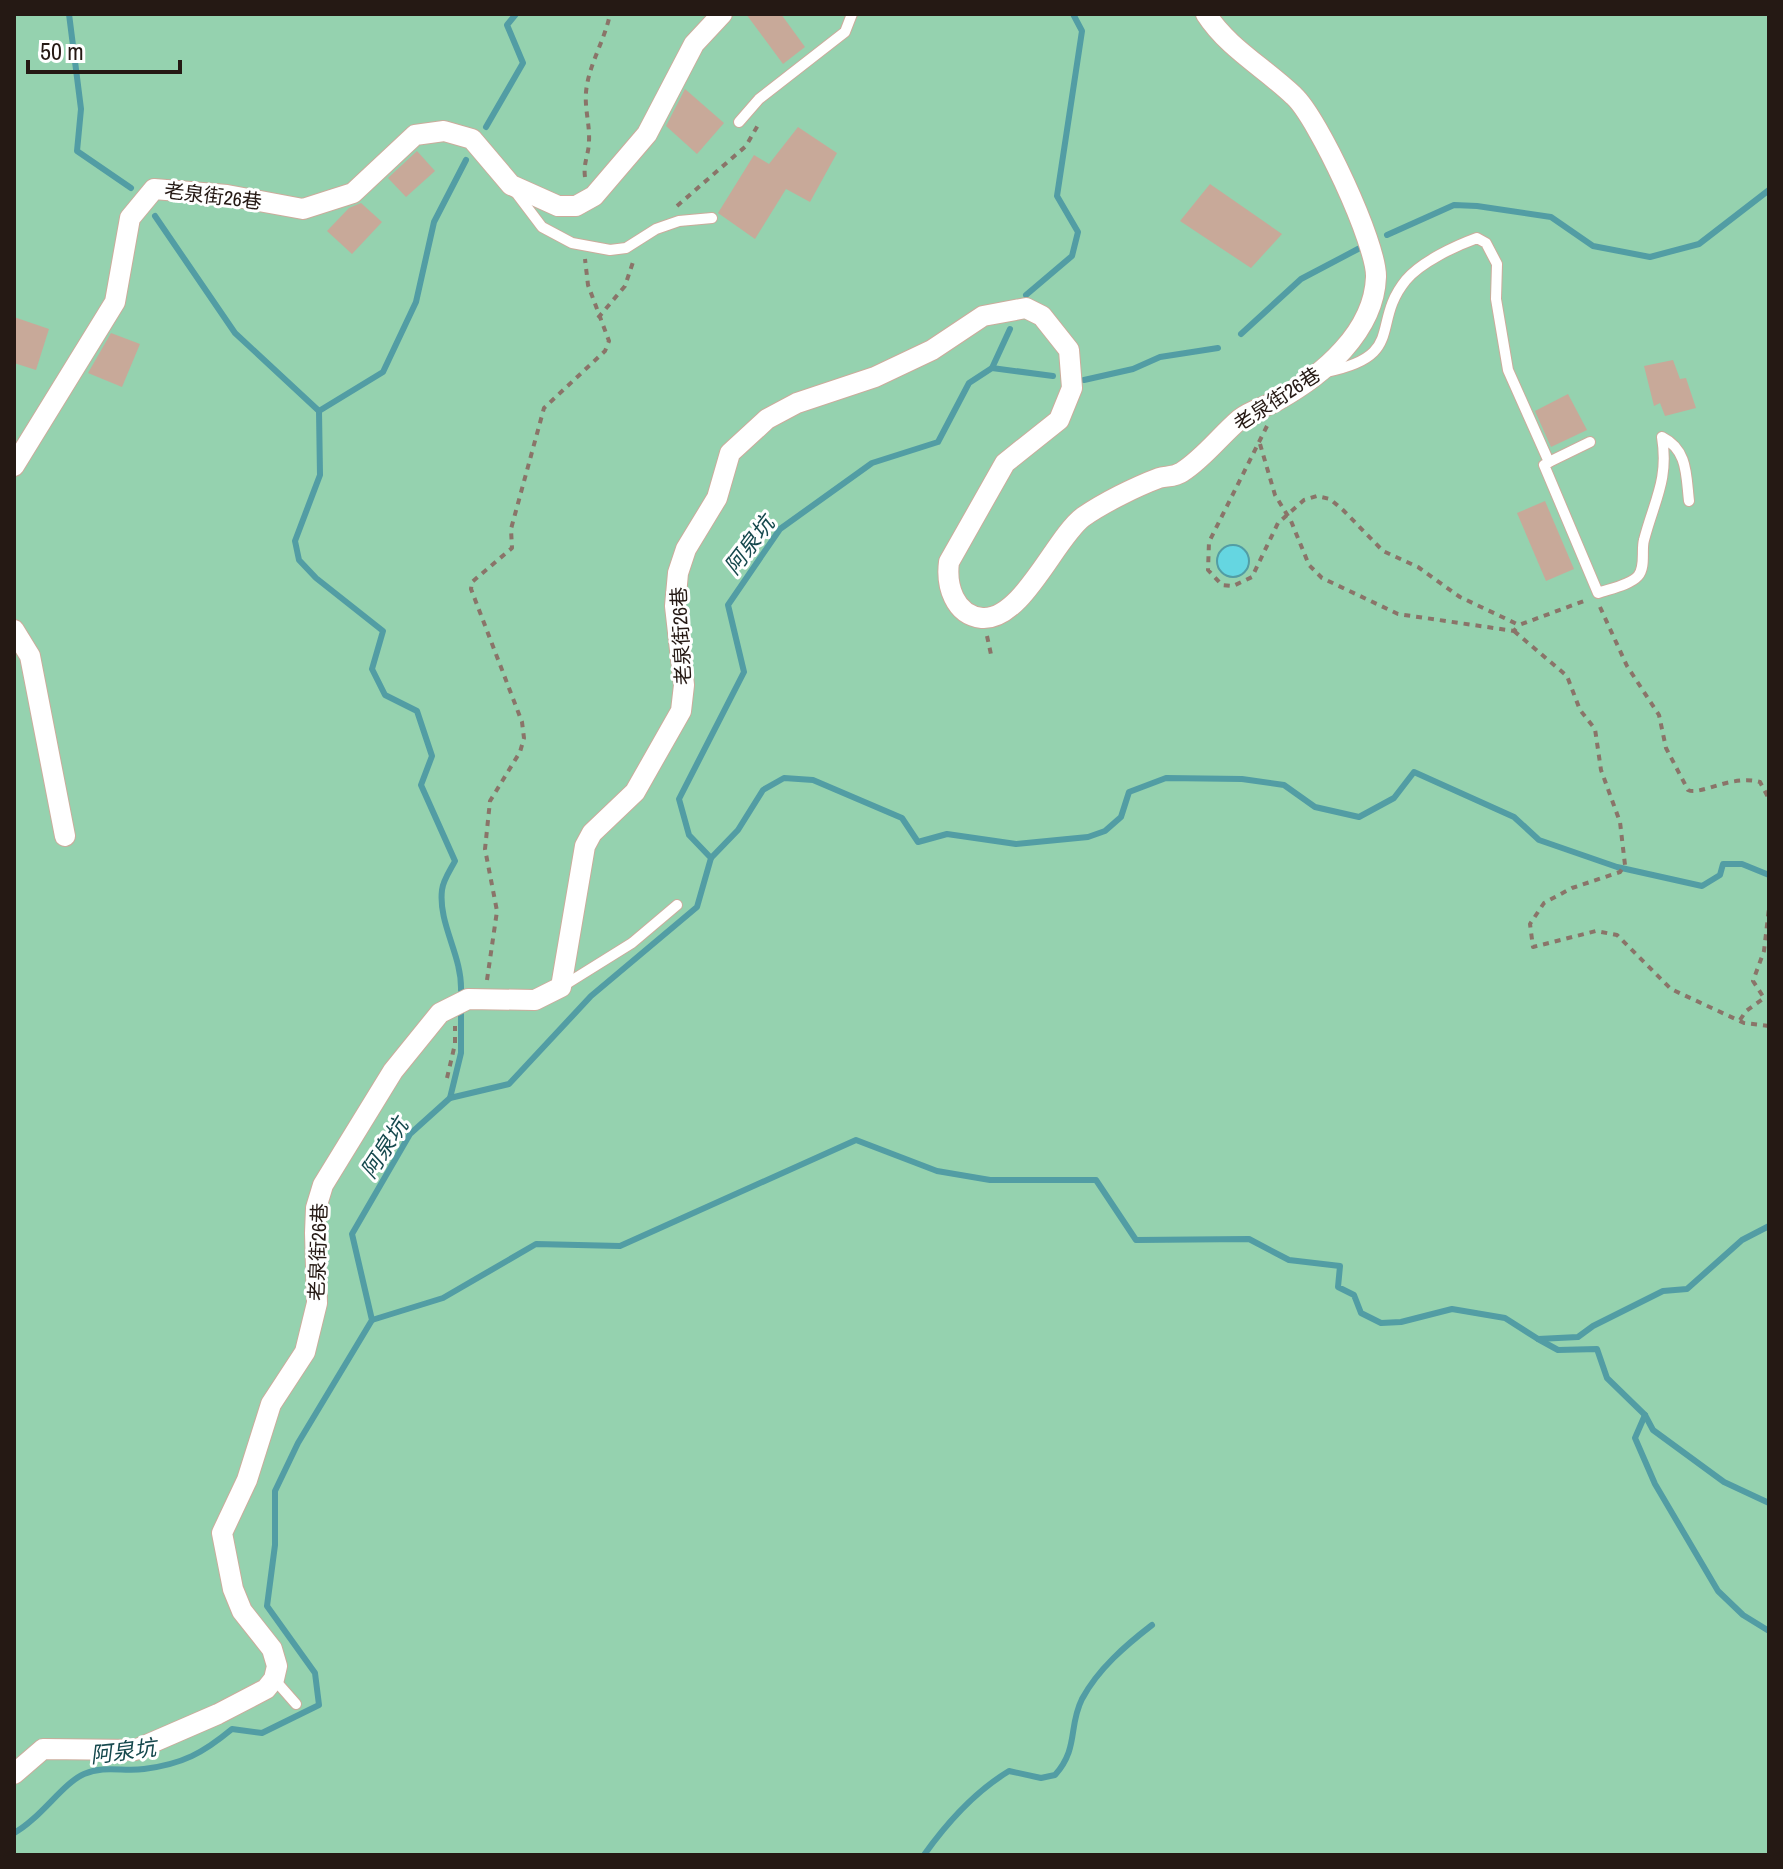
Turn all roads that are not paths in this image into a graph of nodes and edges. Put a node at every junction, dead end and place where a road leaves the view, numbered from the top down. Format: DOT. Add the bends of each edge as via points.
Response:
graph roads {
  1 [pos="722,14"];
  2 [pos="852,14"];
  3 [pos="1206,14"];
  4 [pos="739,122"];
  5 [pos="511,185"];
  6 [pos="712,218"];
  7 [pos="1321,373"];
  8 [pos="1590,442"];
  9 [pos="1549,462"];
  10 [pos="14,466"];
  11 [pos="1689,501"];
  12 [pos="14,630"];
  13 [pos="65,836"];
  14 [pos="677,905"];
  15 [pos="561,987"];
  16 [pos="274,1679"];
  17 [pos="296,1704"];
  18 [pos="14,1774"];
  1 -- 5 [label="street, 老泉街26巷" via="694,44 647,134 594,196 576,206 548,203"];
  2 -- 4 [label="lane" via="845,32 759,99"];
  3 -- 7 [label="street, 老泉街26巷" via="1217,31 1297,98 1314,122 1371,245 1376,278 1362,326"];
  5 -- 6 [label="lane" via="542,227 572,243 610,250 626,248 679,221"];
  5 -- 10 [label="street, 老泉街26巷" via="472,139 444,131 415,135 353,193 303,209 154,189 130,218 115,302"];
  7 -- 9 [label="lane" via="1355,366 1371,356 1408,277 1477,238 1486,243 1497,264 1496,299 1508,370"];
  7 -- 15 [label="street, 老泉街26巷" via="1243,416 1180,474 1159,478 1082,518 1018,599 982,618 953,598 946,580 949,562 1005,463 1059,420 1072,388 1069,350 1042,316 1026,308 983,316 932,350 767,419 730,453 717,498 686,549 675,606 684,685 681,711 635,792 585,846"];
  8 -- 9 [label="lane"];
  9 -- 11 [label="lane" via="1544,465 1598,593 1632,580 1642,568 1643,541 1659,501 1662,437 1680,451"];
  12 -- 13 [label="street" via="30,656"];
  14 -- 15 [label="lane" via="622,950"];
  15 -- 16 [label="street, 老泉街26巷" via="535,1000 488,998 454,1004 425,1028 323,1185 315,1233 317,1303 305,1352 271,1404 247,1480 222,1533 233,1589 242,1611 272,1649"];
  16 -- 17 [label="lane"];
  16 -- 18 [label="street" via="266,1689 218,1714 135,1750 43,1749"];
}
